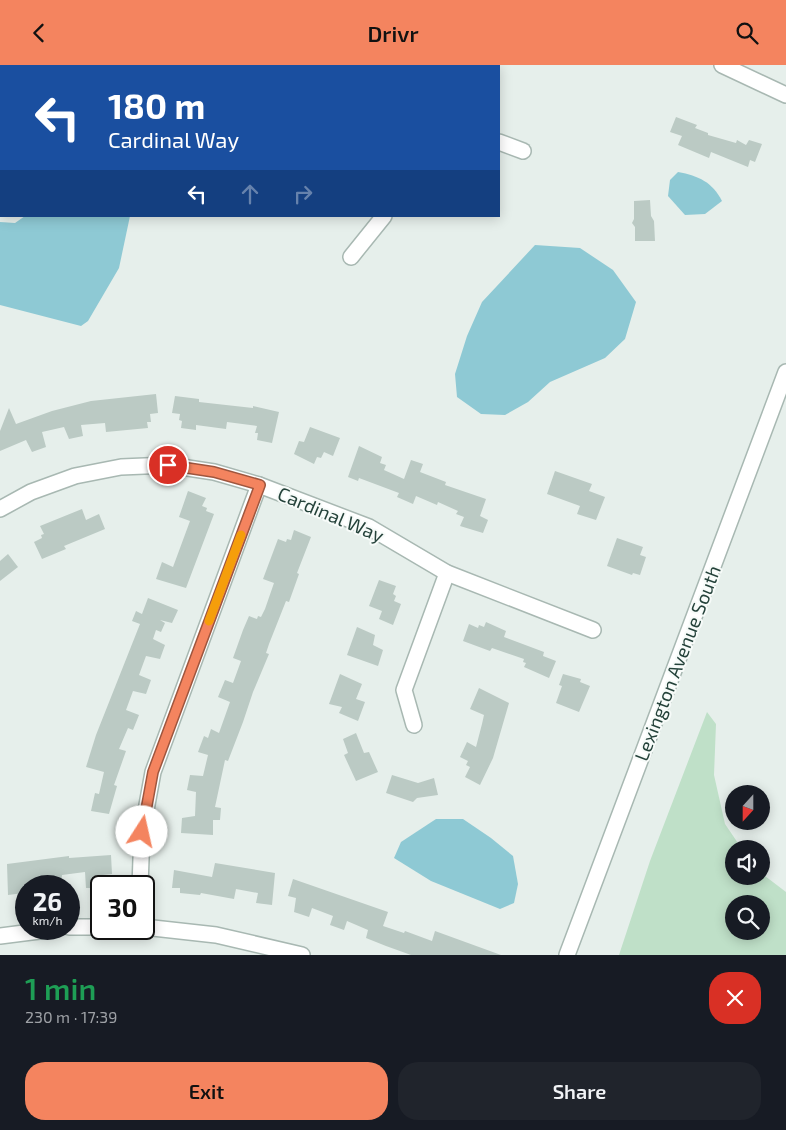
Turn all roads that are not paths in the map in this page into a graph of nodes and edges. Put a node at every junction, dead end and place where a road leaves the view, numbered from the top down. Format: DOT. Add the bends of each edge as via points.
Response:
graph roads {
  1 [pos="722,65"];
  2 [pos="786,95"];
  3 [pos="500,142"];
  4 [pos="523,151"];
  5 [pos="383,217"];
  6 [pos="351,257"];
  7 [pos="786,372"];
  8 [pos="260,485"];
  9 [pos="0,509"];
  10 [pos="447,573"];
  11 [pos="593,630"];
  12 [pos="414,725"];
  13 [pos="140,875"];
  14 [pos="155,928"];
  15 [pos="15,934"];
  16 [pos="0,936"];
  17 [pos="302,955"];
  18 [pos="567,955"];
  1 -- 2 [label="street"];
  3 -- 4 [label="street"];
  5 -- 6 [label="street"];
  7 -- 18 [label="street, Lexington Avenue South"];
  8 -- 9 [label="street, Cardinal Way" via="214,472 168,465 121,467 75,476 32,492"];
  8 -- 10 [label="street, Cardinal Way" via="369,527"];
  8 -- 13 [label="street" via="153,772 142,832"];
  10 -- 11 [label="street, Cardinal Way"];
  10 -- 12 [label="street" via="404,690"];
  14 -- 17 [label="street" via="216,935"];
  15 -- 16 [label="street"];
}
